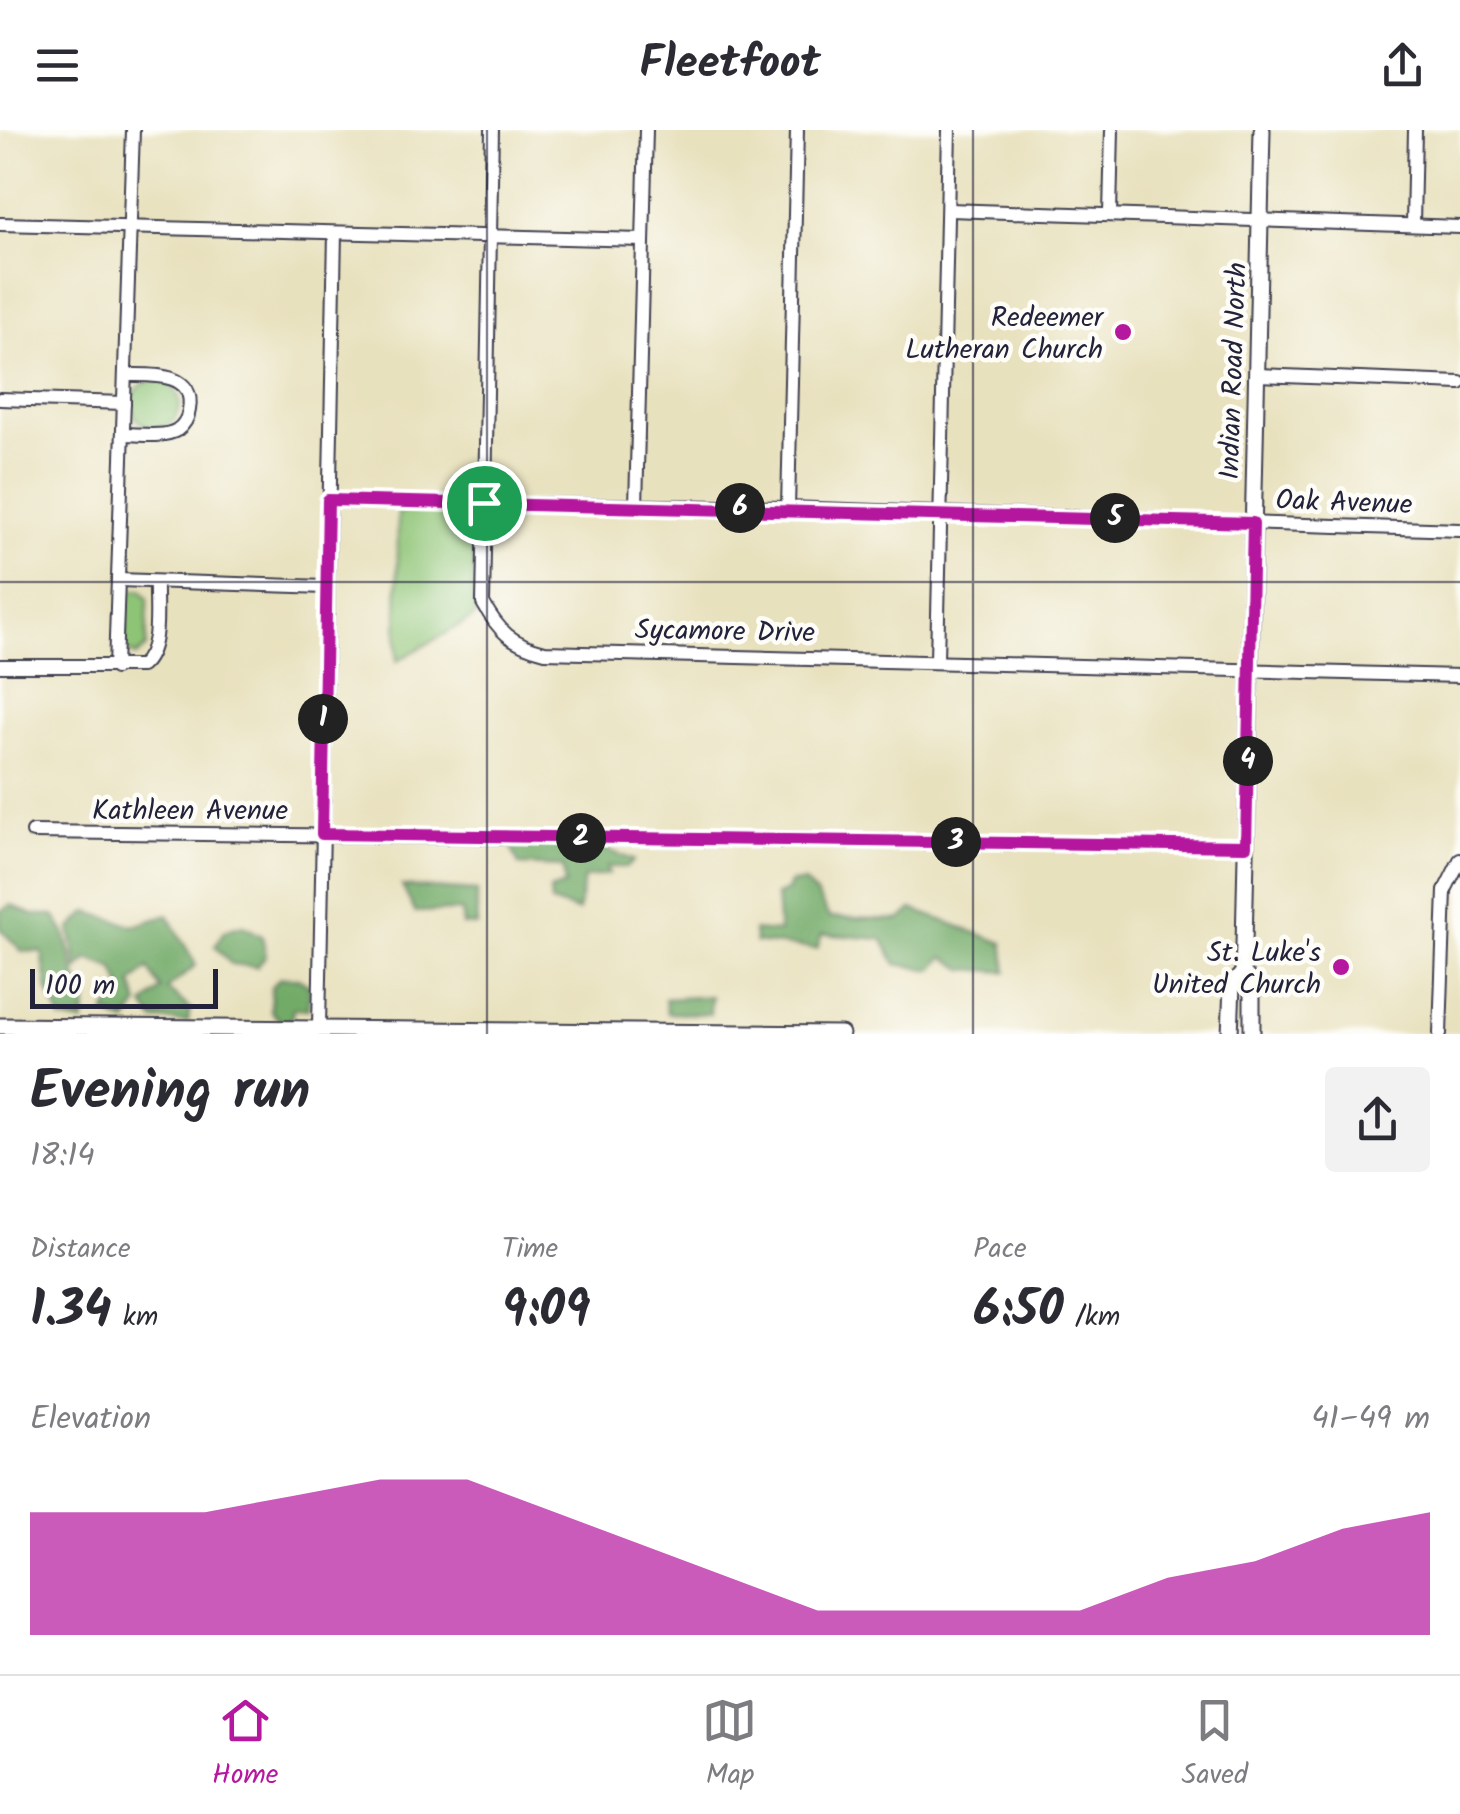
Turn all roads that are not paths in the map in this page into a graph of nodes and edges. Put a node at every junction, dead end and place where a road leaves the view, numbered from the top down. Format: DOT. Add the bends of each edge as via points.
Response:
graph roads {
  1 [pos="132,130"];
  2 [pos="492,130"];
  3 [pos="646,130"];
  4 [pos="798,130"];
  5 [pos="949,130"];
  6 [pos="1112,130"];
  7 [pos="1262,130"];
  8 [pos="1416,130"];
  9 [pos="949,210"];
  10 [pos="1110,214"];
  11 [pos="1261,220"];
  12 [pos="0,224"];
  13 [pos="1413,224"];
  14 [pos="131,226"];
  15 [pos="1460,227"];
  16 [pos="336,233"];
  17 [pos="491,236"];
  18 [pos="643,240"];
  19 [pos="1257,375"];
  20 [pos="126,376"];
  21 [pos="1460,383"];
  22 [pos="0,400"];
  23 [pos="124,403"];
  24 [pos="123,434"];
  25 [pos="328,500"];
  26 [pos="484,503"];
  27 [pos="636,506"];
  28 [pos="788,508"];
  29 [pos="942,513"];
  30 [pos="1253,523"];
  31 [pos="1460,530"];
  32 [pos="118,580"];
  33 [pos="156,582"];
  34 [pos="326,586"];
  35 [pos="937,660"];
  36 [pos="0,666"];
  37 [pos="115,668"];
  38 [pos="1250,669"];
  39 [pos="1460,676"];
  40 [pos="33,832"];
  41 [pos="322,834"];
  42 [pos="1246,846"];
  43 [pos="1460,860"];
  44 [pos="1244,973"];
  45 [pos="0,1026"];
  46 [pos="319,1027"];
  47 [pos="841,1034"];
  48 [pos="1230,1034"];
  49 [pos="1252,1034"];
  50 [pos="1440,1034"];
  1 -- 14 [label="street"];
  2 -- 17 [label="street, Sycamore Drive"];
  3 -- 18 [label="street"];
  4 -- 28 [label="street"];
  5 -- 9 [label="street"];
  6 -- 10 [label="street"];
  7 -- 11 [label="main road, Indian Road North"];
  8 -- 13 [label="street"];
  9 -- 10 [label="street"];
  9 -- 29 [label="street"];
  10 -- 11 [label="street"];
  11 -- 13 [label="street"];
  11 -- 19 [label="main road, Indian Road North"];
  12 -- 14 [label="street"];
  13 -- 15 [label="street"];
  14 -- 16 [label="street"];
  14 -- 20 [label="street"];
  16 -- 17 [label="street"];
  16 -- 25 [label="street"];
  17 -- 18 [label="street"];
  17 -- 26 [label="street, Sycamore Drive"];
  18 -- 27 [label="street"];
  19 -- 21 [label="street"];
  19 -- 30 [label="main road, Indian Road North"];
  20 -- 23 [label="street"];
  20 -- 24 [label="street" via="172,378 190,402 176,431"];
  22 -- 23 [label="street"];
  23 -- 24 [label="street"];
  24 -- 32 [label="street"];
  25 -- 26 [label="street, Oak Avenue"];
  25 -- 34 [label="street"];
  26 -- 27 [label="street, Oak Avenue"];
  26 -- 35 [label="street, Sycamore Drive" via="483,602 498,629 519,645 545,652"];
  27 -- 28 [label="street, Oak Avenue"];
  28 -- 29 [label="street, Oak Avenue"];
  29 -- 30 [label="street, Oak Avenue"];
  29 -- 35 [label="street"];
  30 -- 31 [label="street, Oak Avenue"];
  30 -- 38 [label="main road, Indian Road North"];
  32 -- 33 [label="street"];
  32 -- 37 [label="street"];
  33 -- 34 [label="street"];
  33 -- 37 [label="street" via="148,660"];
  34 -- 41 [label="street"];
  35 -- 38 [label="street, Sycamore Drive"];
  36 -- 37 [label="street"];
  38 -- 39 [label="street, Sycamore Drive"];
  38 -- 42 [label="main road, Indian Road North"];
  40 -- 41 [label="street, Kathleen Avenue"];
  41 -- 42 [label="street, Kathleen Avenue"];
  41 -- 46 [label="street"];
  42 -- 44 [label="main road, Indian Road North"];
  43 -- 50 [label="street" via="1445,890"];
  44 -- 48 [label="main road, Indian Road North" via="1232,985"];
  44 -- 49 [label="main road, Indian Road North" via="1252,982"];
  45 -- 46 [label="main road"];
  46 -- 47 [label="main road"];
}
